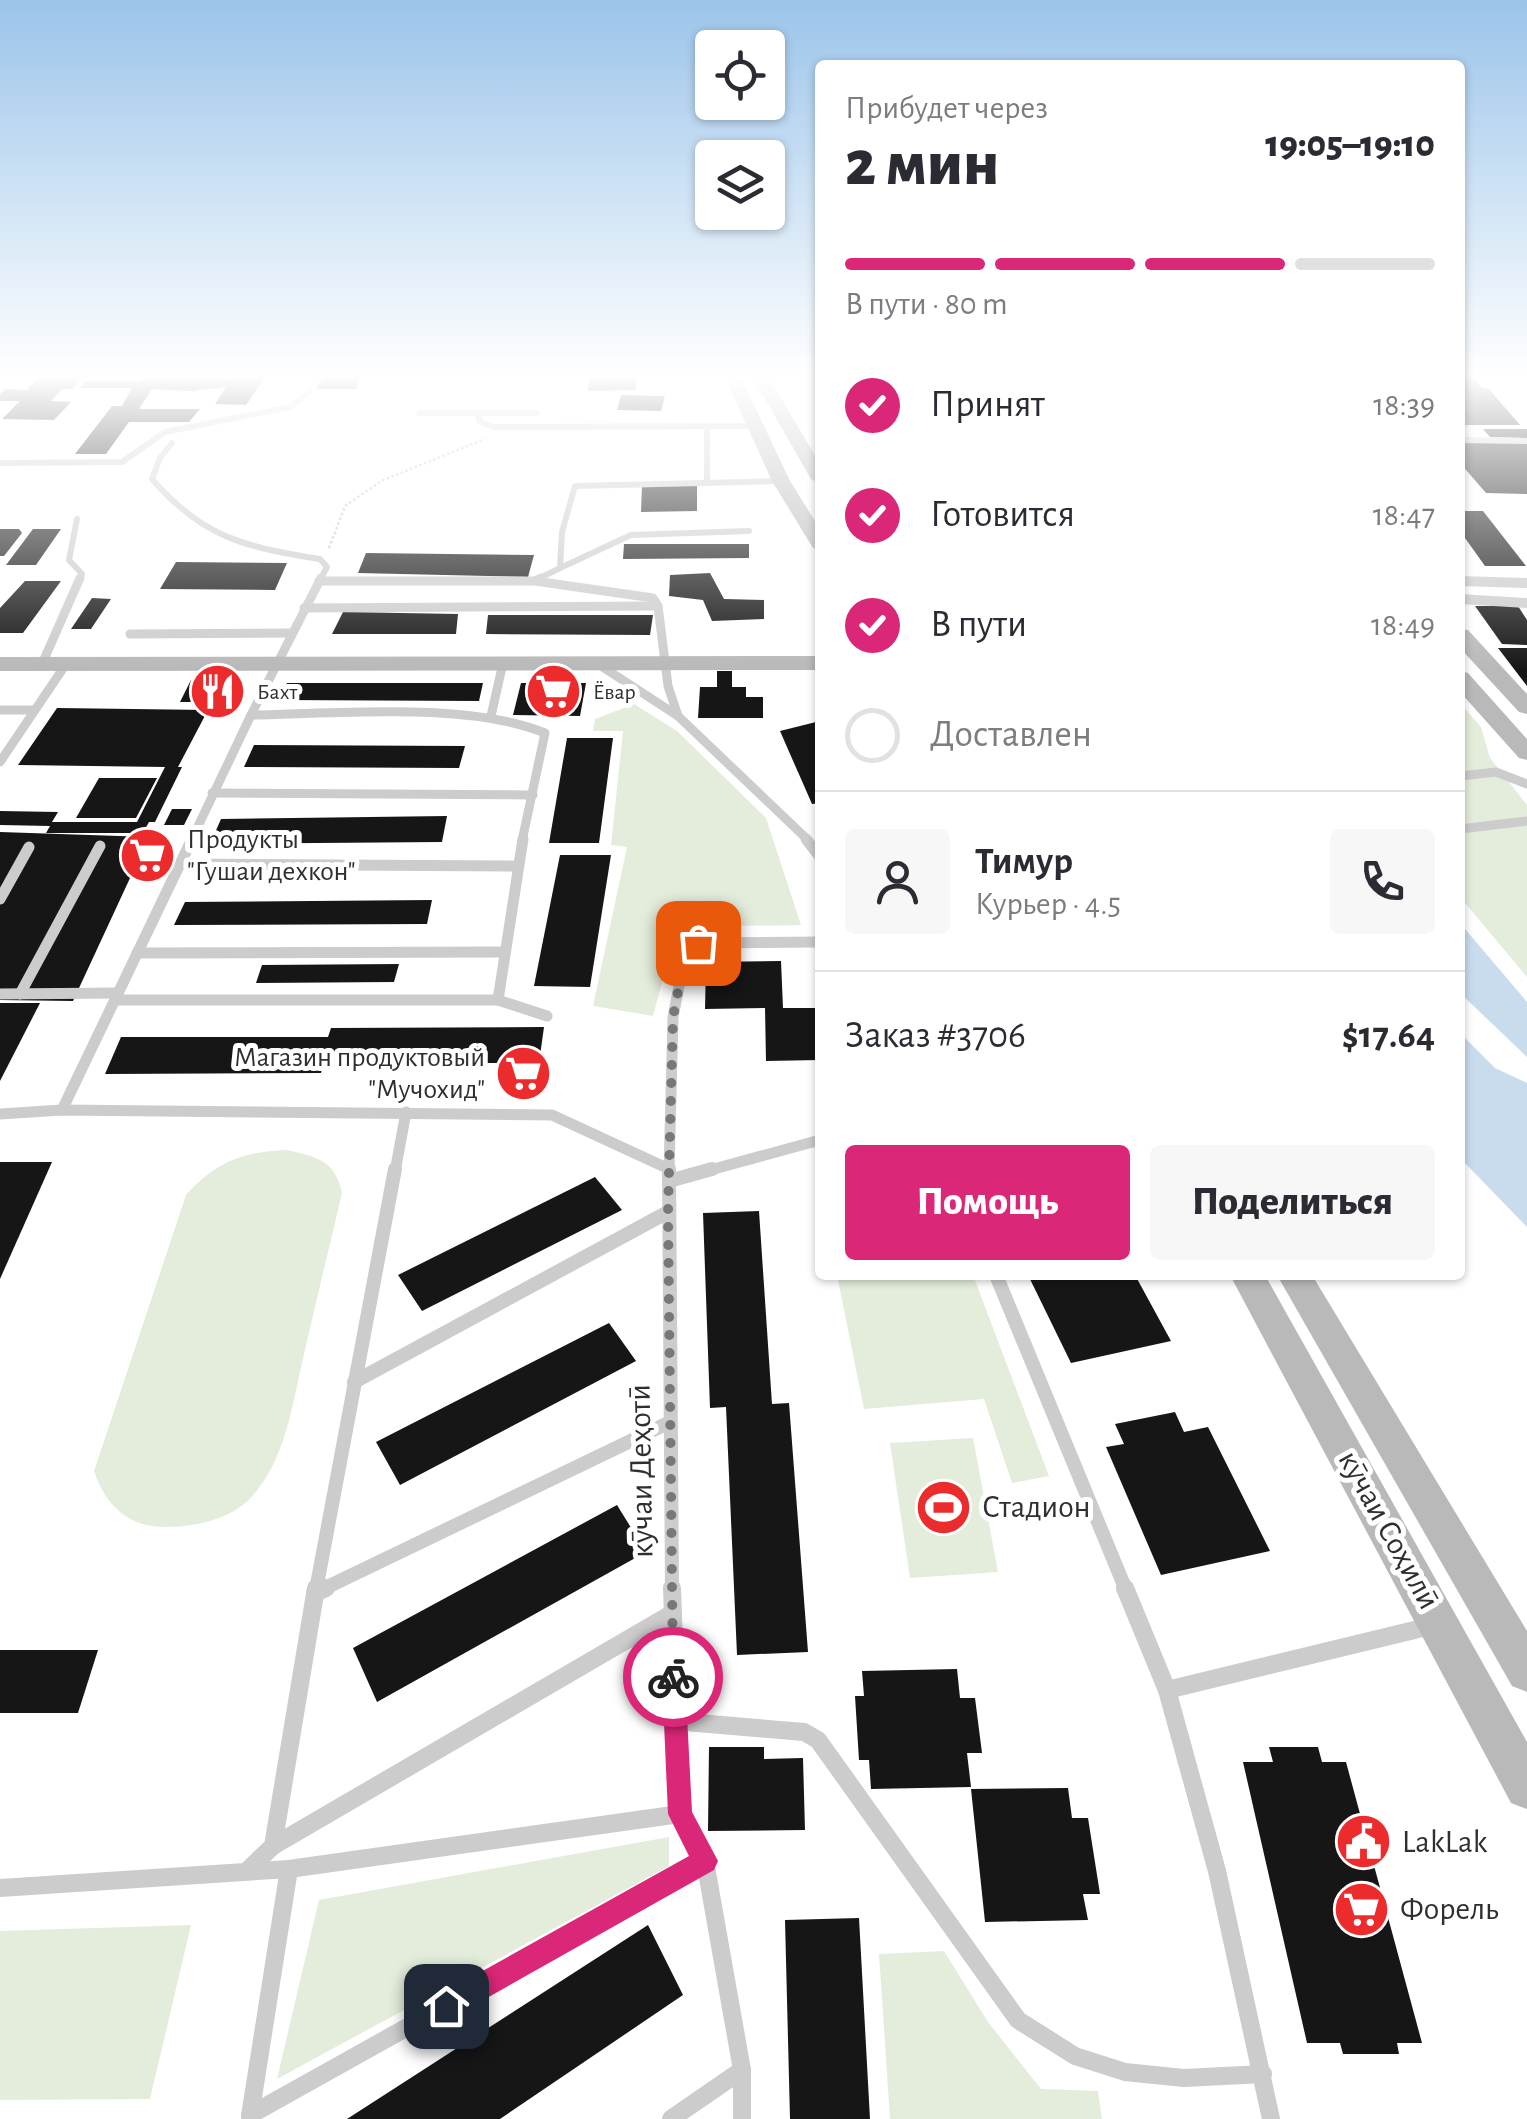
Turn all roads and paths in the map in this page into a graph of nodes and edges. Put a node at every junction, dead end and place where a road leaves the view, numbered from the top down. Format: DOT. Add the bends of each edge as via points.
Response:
graph roads {
  1 [pos="155,472"];
  2 [pos="404,472"];
  3 [pos="707,472"];
  4 [pos="777,472"];
  5 [pos="781,481"];
  6 [pos="707,483"];
  7 [pos="815,504"];
  8 [pos="794,506"];
  9 [pos="78,519"];
  10 [pos="749,531"];
  11 [pos="815,537"];
  12 [pos="324,562"];
  13 [pos="560,568"];
  14 [pos="319,581"];
  15 [pos="536,582"];
  16 [pos="1465,582"];
  17 [pos="1527,584"];
  18 [pos="1465,598"];
  19 [pos="1527,603"];
  20 [pos="658,606"];
  21 [pos="304,608"];
  22 [pos="291,633"];
  23 [pos="130,634"];
  24 [pos="1465,640"];
  25 [pos="596,662"];
  26 [pos="665,662"];
  27 [pos="503,663"];
  28 [pos="815,663"];
  29 [pos="0,664"];
  30 [pos="42,664"];
  31 [pos="66,664"];
  32 [pos="274,664"];
  33 [pos="1465,684"];
  34 [pos="1527,707"];
  35 [pos="0,710"];
  36 [pos="34,710"];
  37 [pos="251,715"];
  38 [pos="491,716"];
  39 [pos="678,716"];
  40 [pos="1527,753"];
  41 [pos="0,762"];
  42 [pos="1465,775"];
  43 [pos="1527,784"];
  44 [pos="212,794"];
  45 [pos="533,795"];
  46 [pos="1527,821"];
  47 [pos="1465,828"];
  48 [pos="100,846"];
  49 [pos="815,847"];
  50 [pos="29,848"];
  51 [pos="181,864"];
  52 [pos="518,866"];
  53 [pos="0,899"];
  54 [pos="815,942"];
  55 [pos="505,952"];
  56 [pos="137,953"];
  57 [pos="0,994"];
  58 [pos="20,994"];
  59 [pos="116,996"];
  60 [pos="498,1000"];
  61 [pos="546,1016"];
  62 [pos="62,1110"];
  63 [pos="406,1112"];
  64 [pos="0,1114"];
  65 [pos="815,1141"];
  66 [pos="668,1175"];
  67 [pos="668,1212"];
  68 [pos="998,1280"];
  69 [pos="1250,1280"];
  70 [pos="1297,1280"];
  71 [pos="354,1382"];
  72 [pos="670,1422"];
  73 [pos="315,1593"];
  74 [pos="673,1613"];
  75 [pos="1440,1624"];
  76 [pos="1527,1671"];
  77 [pos="1167,1690"];
  78 [pos="674,1720"];
  79 [pos="1527,1787"];
  80 [pos="680,1814"];
  81 [pos="273,1846"];
  82 [pos="706,1861"];
  83 [pos="289,1868"];
  84 [pos="248,1870"];
  85 [pos="0,1888"];
  86 [pos="742,2070"];
  87 [pos="1262,2074"];
  88 [pos="250,2117"];
  89 [pos="671,2119"];
  90 [pos="742,2119"];
  91 [pos="1271,2119"];
  1 -- 12 [label="lane" via="152,479 184,512 228,544"];
  2 -- 12 [label="path" via="345,506"];
  3 -- 6 [label="lane"];
  4 -- 5 [label="main road"];
  5 -- 6 [label="lane"];
  5 -- 8 [label="main road"];
  6 -- 13 [label="lane" via="575,486"];
  7 -- 8 [label="main road"];
  8 -- 11 [label="main road"];
  9 -- 30 [label="lane" via="69,560 82,574"];
  10 -- 13 [label="lane" via="631,535"];
  12 -- 14 [label="lane"];
  13 -- 15 [label="lane"];
  14 -- 15 [label="lane"];
  14 -- 21 [label="lane"];
  15 -- 20 [label="lane" via="643,594"];
  16 -- 17 [label="street"];
  18 -- 19 [label="street"];
  20 -- 21 [label="lane"];
  20 -- 26 [label="lane"];
  21 -- 22 [label="lane"];
  22 -- 23 [label="lane"];
  22 -- 32 [label="lane"];
  24 -- 34 [label="main road"];
  25 -- 26 [label="main road"];
  25 -- 27 [label="main road"];
  25 -- 39 [label="lane"];
  26 -- 28 [label="main road"];
  26 -- 39 [label="lane"];
  27 -- 32 [label="main road"];
  27 -- 38 [label="lane"];
  29 -- 30 [label="main road"];
  30 -- 31 [label="main road"];
  31 -- 32 [label="main road"];
  31 -- 36 [label="lane"];
  32 -- 37 [label="lane"];
  33 -- 40 [label="main road"];
  35 -- 36 [label="lane"];
  36 -- 41 [label="lane"];
  37 -- 38 [label="lane"];
  37 -- 44 [label="lane"];
  38 -- 45 [label="lane" via="545,733"];
  39 -- 49 [label="lane"];
  42 -- 43 [label="lane" via="1496,772"];
  44 -- 45 [label="lane"];
  44 -- 51 [label="lane"];
  45 -- 52 [label="lane"];
  46 -- 47 [label="lane"];
  48 -- 58 [label="lane"];
  50 -- 53 [label="lane"];
  51 -- 52 [label="lane"];
  51 -- 56 [label="lane"];
  52 -- 55 [label="lane"];
  54 -- 66 [label="lane, кӯчаи Деҳотӣ" via="698,943 686,951 673,1017"];
  55 -- 56 [label="lane"];
  55 -- 60 [label="lane"];
  56 -- 59 [label="lane"];
  57 -- 58 [label="lane"];
  58 -- 59 [label="lane"];
  59 -- 60 [label="lane"];
  59 -- 62 [label="lane"];
  60 -- 61 [label="lane"];
  62 -- 63 [label="lane"];
  62 -- 64 [label="lane"];
  63 -- 66 [label="lane" via="552,1115"];
  63 -- 71 [label="lane"];
  65 -- 66 [label="lane"];
  66 -- 67 [label="lane, кӯчаи Деҳотӣ"];
  67 -- 71 [label="lane"];
  67 -- 72 [label="lane, кӯчаи Деҳотӣ"];
  68 -- 77 [label="lane"];
  69 -- 75 [label="main road, кӯчаи Соҳилӣ"];
  70 -- 76 [label="main road"];
  71 -- 73 [label="lane"];
  72 -- 73 [label="lane"];
  72 -- 74 [label="lane, кӯчаи Деҳотӣ"];
  73 -- 81 [label="lane"];
  74 -- 78 [label="lane, кӯчаи Деҳотӣ"];
  74 -- 81 [label="lane"];
  75 -- 77 [label="lane"];
  75 -- 79 [label="main road, кӯчаи Соҳилӣ"];
  77 -- 87 [label="lane"];
  78 -- 80 [label="lane, кӯчаи Деҳотӣ"];
  78 -- 87 [label="lane" via="804,1732 818,1740 1018,2020 1075,2056 1125,2072 1184,2078"];
  80 -- 82 [label="lane, кӯчаи Деҳотӣ"];
  80 -- 83 [label="lane"];
  81 -- 84 [label="lane"];
  82 -- 86 [label="lane, кӯчаи Деҳотӣ"];
  82 -- 88 [label="lane"];
  83 -- 84 [label="lane"];
  83 -- 88 [label="lane"];
  84 -- 85 [label="lane"];
  86 -- 89 [label="lane"];
  86 -- 90 [label="lane, кӯчаи Деҳотӣ"];
  87 -- 91 [label="lane"];
}
